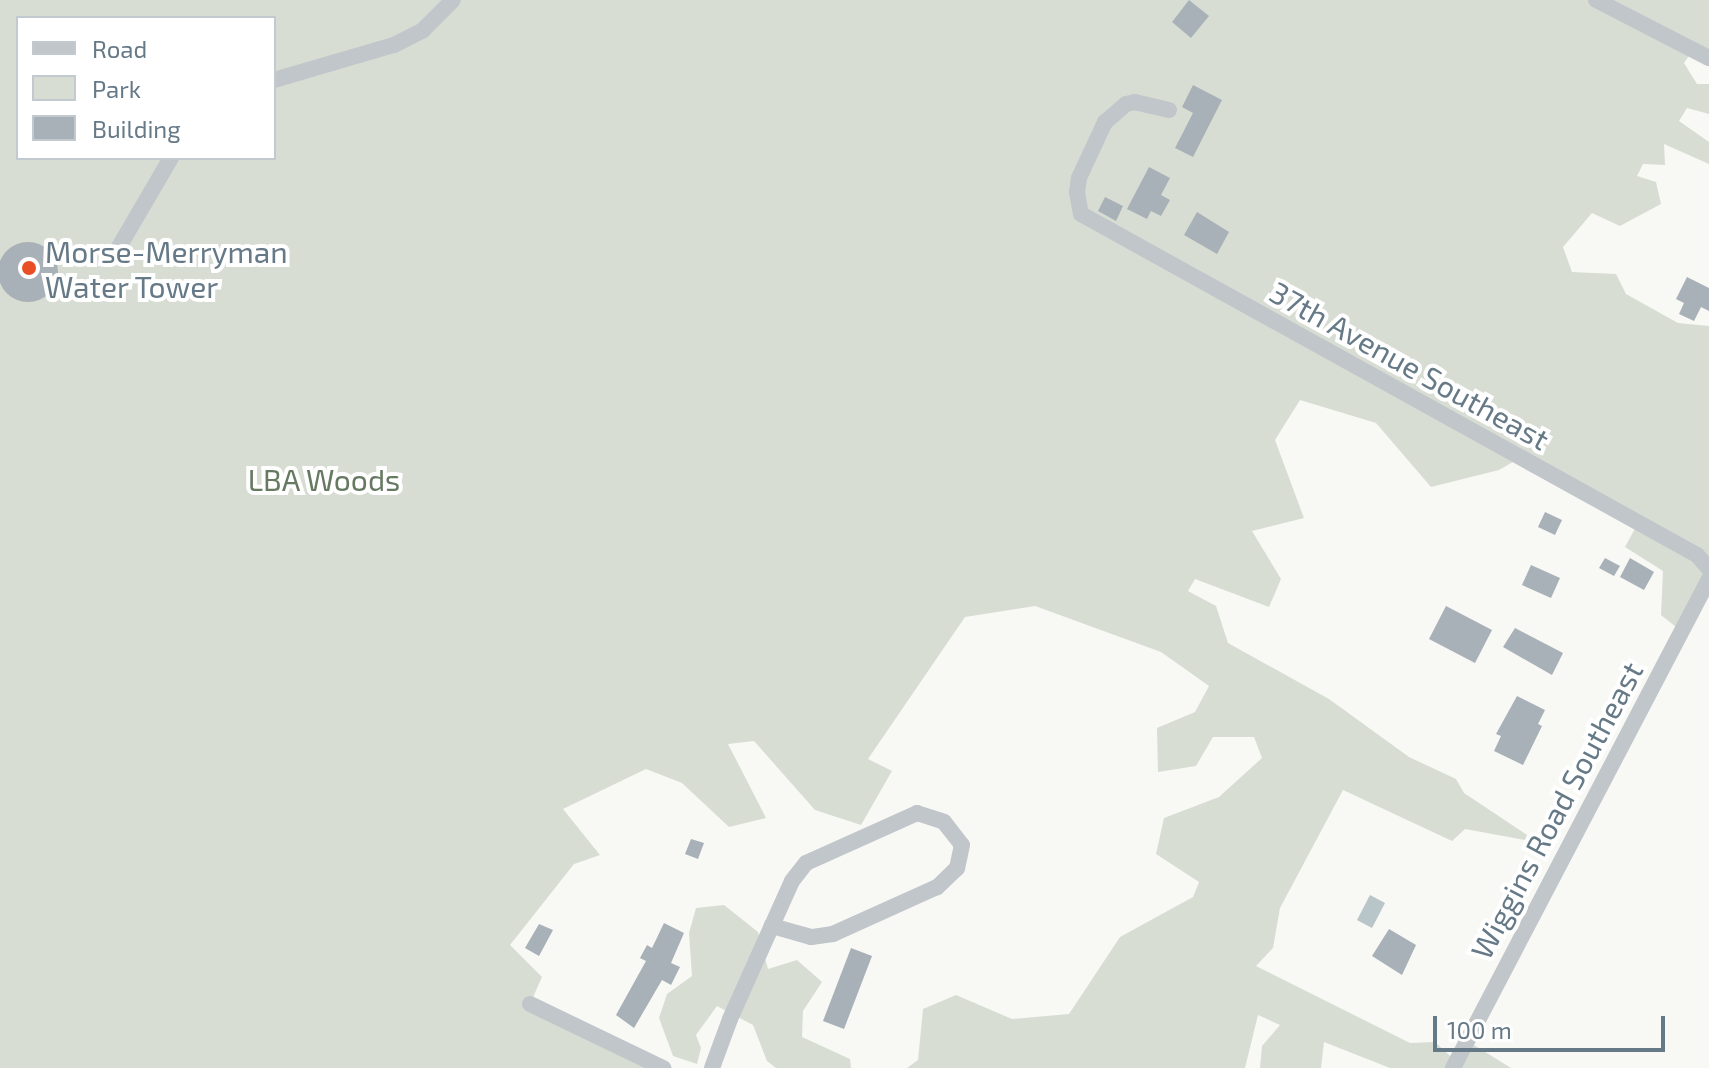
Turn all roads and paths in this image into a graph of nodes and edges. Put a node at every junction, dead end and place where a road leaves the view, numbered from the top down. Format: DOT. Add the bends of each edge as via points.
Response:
graph roads {
  1 [pos="453,0"];
  2 [pos="1596,0"];
  3 [pos="1709,58"];
  4 [pos="276,79"];
  5 [pos="1169,110"];
  6 [pos="170,160"];
  7 [pos="116,252"];
  8 [pos="1709,569"];
  9 [pos="1709,579"];
  10 [pos="772,926"];
  11 [pos="530,1004"];
  12 [pos="663,1068"];
  13 [pos="712,1068"];
  14 [pos="1453,1068"];
  1 -- 4 [label="street" via="423,30 394,45"];
  2 -- 3 [label="street"];
  5 -- 8 [label="street, 37th Avenue Southeast" via="1135,102 1105,122 1079,178 1081,214 1697,555"];
  6 -- 7 [label="street"];
  9 -- 14 [label="street, Wiggins Road Southeast"];
  10 -- 10 [label="street" via="792,881 806,863 830,850 917,813 944,822 962,845 957,868 937,887 833,934 811,937"];
  10 -- 13 [label="street"];
  11 -- 12 [label="street"];
}
